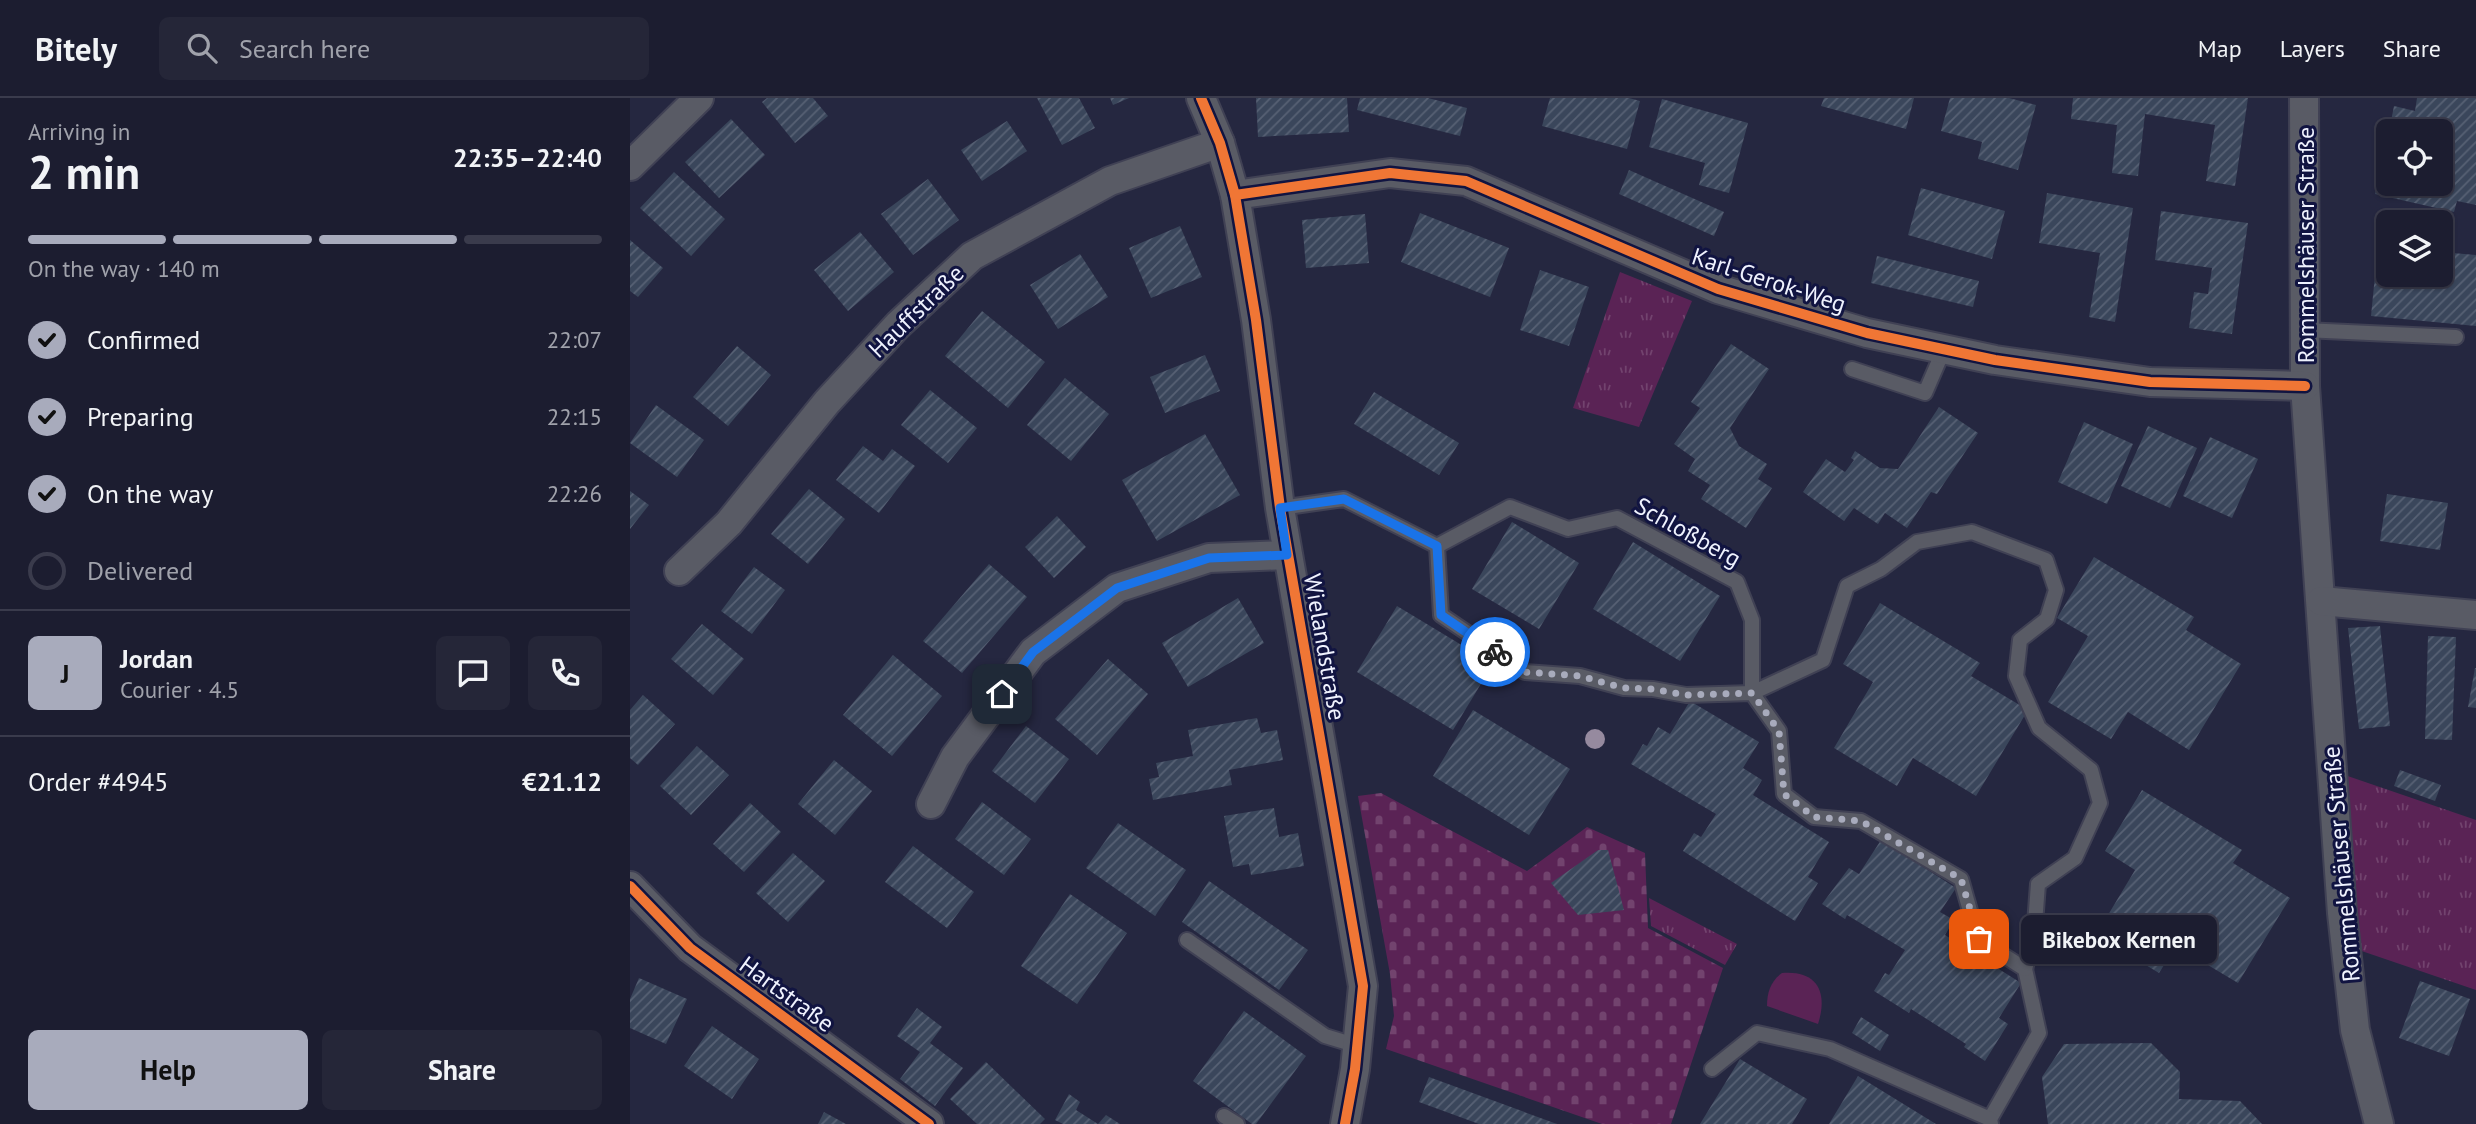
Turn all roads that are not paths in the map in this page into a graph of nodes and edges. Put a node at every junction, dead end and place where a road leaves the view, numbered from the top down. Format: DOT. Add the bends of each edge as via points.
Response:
graph roads {
  1 [pos="699,98"];
  2 [pos="1201,98"];
  3 [pos="2305,98"];
  4 [pos="1220,143"];
  5 [pos="630,166"];
  6 [pos="1235,195"];
  7 [pos="2304,330"];
  8 [pos="2456,337"];
  9 [pos="1944,349"];
  10 [pos="1852,369"];
  11 [pos="2305,386"];
  12 [pos="1280,508"];
  13 [pos="1437,546"];
  14 [pos="1287,555"];
  15 [pos="679,571"];
  16 [pos="2322,601"];
  17 [pos="2476,615"];
  18 [pos="1752,693"];
  19 [pos="931,804"];
  20 [pos="630,886"];
  21 [pos="1187,940"];
  22 [pos="2025,970"];
  23 [pos="1358,1045"];
  24 [pos="1713,1069"];
  25 [pos="1990,1121"];
  26 [pos="929,1124"];
  27 [pos="1345,1124"];
  28 [pos="2379,1124"];
  1 -- 5 [label="street"];
  2 -- 4 [label="street, Wielandstraße"];
  3 -- 7 [label="street, Rommelshäuser Straße"];
  4 -- 6 [label="street, Wielandstraße"];
  4 -- 15 [label="street, Hauffstraße" via="1110,181 972,257 889,335 827,402 729,523"];
  6 -- 9 [label="street, Karl-Gerok-Weg" via="1390,173 1466,181 1718,289 1867,333"];
  6 -- 12 [label="street, Wielandstraße"];
  7 -- 8 [label="lane"];
  7 -- 11 [label="street, Rommelshäuser Straße"];
  9 -- 10 [label="lane" via="1924,393"];
  9 -- 11 [label="street, Karl-Gerok-Weg" via="2150,382"];
  11 -- 16 [label="street, Rommelshäuser Straße"];
  12 -- 13 [label="lane" via="1344,499"];
  12 -- 14 [label="street, Wielandstraße"];
  13 -- 18 [label="lane" via="1441,615 1525,672 1580,676 1623,688 1686,695"];
  13 -- 18 [label="lane, Schloßberg" via="1510,506 1568,529 1617,518 1737,582 1752,620"];
  14 -- 19 [label="street" via="1209,558 1117,588 1033,652 956,757"];
  14 -- 23 [label="street, Wielandstraße" via="1363,986"];
  16 -- 17 [label="street"];
  16 -- 28 [label="street, Rommelshäuser Straße" via="2342,913 2355,1030"];
  18 -- 22 [label="lane" via="1779,731 1784,794 1814,817 1861,821 1961,879 1979,939"];
  18 -- 22 [label="lane" via="1823,660 1847,586 1881,569 1917,541 1972,531 2046,560 2056,590 2047,619 2020,640 2016,676 2039,728 2091,770 2100,803 2075,858 2038,884 2034,937"];
  20 -- 26 [label="street, Hartstraße" via="690,948"];
  21 -- 23 [label="lane" via="1325,1036"];
  22 -- 25 [label="lane" via="2039,1033"];
  23 -- 27 [label="street, Wielandstraße"];
  24 -- 25 [label="lane" via="1757,1033 1830,1049"];
}
